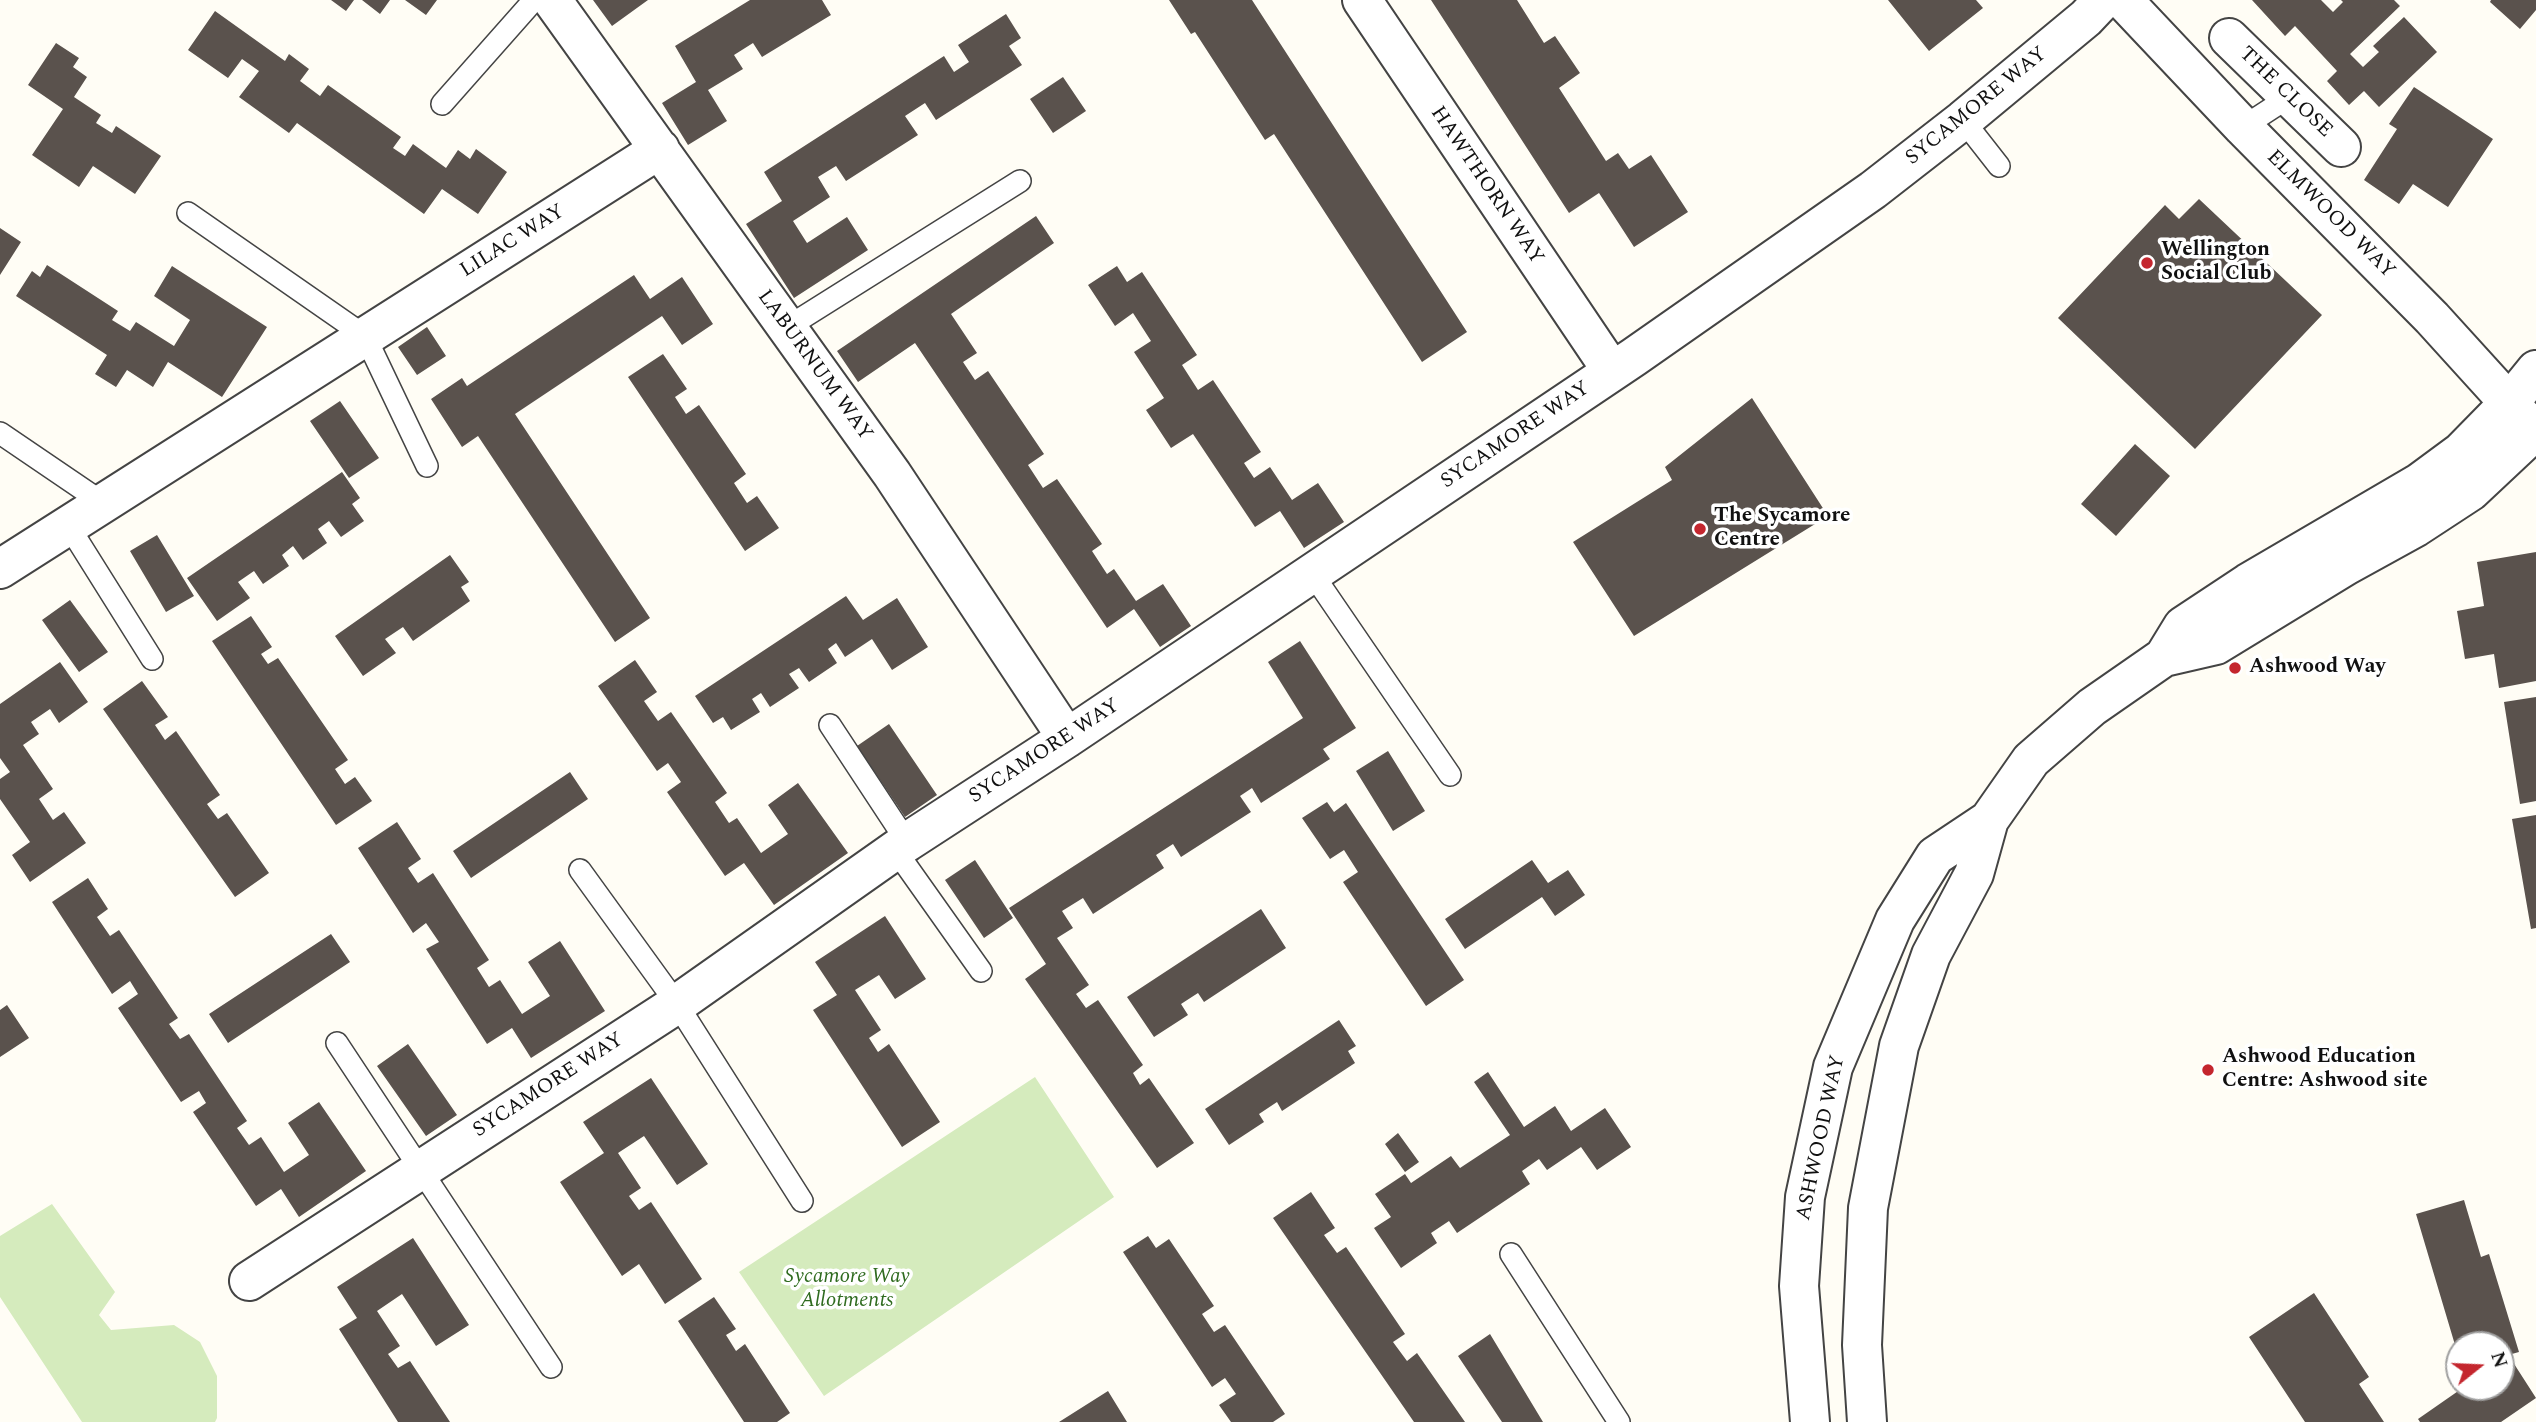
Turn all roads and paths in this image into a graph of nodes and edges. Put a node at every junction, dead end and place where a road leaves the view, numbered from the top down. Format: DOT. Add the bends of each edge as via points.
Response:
graph roads {
  1 [pos="534,0"];
  2 [pos="552,0"];
  3 [pos="1362,0"];
  4 [pos="2104,0"];
  5 [pos="2123,0"];
  6 [pos="2230,38"];
  7 [pos="2289,97"];
  8 [pos="442,104"];
  9 [pos="1963,120"];
  10 [pos="2243,127"];
  11 [pos="2341,147"];
  12 [pos="660,149"];
  13 [pos="1999,166"];
  14 [pos="1020,181"];
  15 [pos="188,213"];
  16 [pos="786,328"];
  17 [pos="365,336"];
  18 [pos="1612,370"];
  19 [pos="2536,370"];
  20 [pos="2510,402"];
  21 [pos="2535,430"];
  22 [pos="0,433"];
  23 [pos="427,466"];
  24 [pos="103,503"];
  25 [pos="68,525"];
  26 [pos="0,569"];
  27 [pos="1312,573"];
  28 [pos="2164,657"];
  29 [pos="152,659"];
  30 [pos="830,725"];
  31 [pos="1067,738"];
  32 [pos="1450,775"];
  33 [pos="1989,820"];
  34 [pos="901,846"];
  35 [pos="580,870"];
  36 [pos="981,971"];
  37 [pos="677,1004"];
  38 [pos="337,1043"];
  39 [pos="421,1168"];
  40 [pos="802,1201"];
  41 [pos="1511,1254"];
  42 [pos="249,1281"];
  43 [pos="551,1367"];
  44 [pos="1619,1422"];
  45 [pos="1810,1422"];
  46 [pos="1867,1422"];
  1 -- 8 [label="lane"];
  2 -- 12 [label="street, LABURNUM WAY"];
  3 -- 18 [label="street, HAWTHORN WAY"];
  4 -- 9 [label="street, SYCAMORE WAY"];
  5 -- 10 [label="street, ELMWOOD WAY"];
  6 -- 7 [label="street, THE CLOSE"];
  7 -- 10 [label="lane"];
  7 -- 11 [label="street, THE CLOSE"];
  9 -- 13 [label="lane"];
  9 -- 18 [label="street, SYCAMORE WAY" via="1873,190"];
  10 -- 20 [label="street, ELMWOOD WAY"];
  12 -- 16 [label="street, LABURNUM WAY"];
  12 -- 17 [label="street, LILAC WAY"];
  14 -- 16 [label="lane"];
  15 -- 17 [label="lane"];
  16 -- 31 [label="street, LABURNUM WAY" via="892,474"];
  17 -- 23 [label="lane"];
  17 -- 24 [label="street, LILAC WAY"];
  18 -- 27 [label="street, SYCAMORE WAY"];
  19 -- 20 [label="street, ASHWOOD WAY"];
  20 -- 21 [label="street, ELMWOOD WAY"];
  20 -- 28 [label="street, ASHWOOD WAY" via="2461,452 2419,483 2183,626"];
  21 -- 28 [label="street, ASHWOOD WAY" via="2471,491 2416,527 2216,645"];
  22 -- 24 [label="lane"];
  24 -- 25 [label="street, LILAC WAY"];
  25 -- 26 [label="street, LILAC WAY"];
  25 -- 29 [label="lane"];
  27 -- 31 [label="street, SYCAMORE WAY"];
  27 -- 32 [label="lane"];
  28 -- 33 [label="street, ASHWOOD WAY" via="2092,707 2031,760"];
  30 -- 34 [label="lane"];
  31 -- 34 [label="street, SYCAMORE WAY"];
  33 -- 45 [label="street, ASHWOOD WAY" via="1935,856 1895,920 1833,1067 1805,1197 1799,1286"];
  33 -- 46 [label="street, ASHWOOD WAY" via="1974,874 1931,955 1899,1046 1868,1208 1862,1345"];
  34 -- 36 [label="lane"];
  34 -- 37 [label="street, SYCAMORE WAY"];
  35 -- 37 [label="lane"];
  37 -- 39 [label="street, SYCAMORE WAY"];
  37 -- 40 [label="lane"];
  38 -- 39 [label="lane"];
  39 -- 42 [label="street, SYCAMORE WAY"];
  39 -- 43 [label="lane"];
  41 -- 44 [label="lane"];
}
